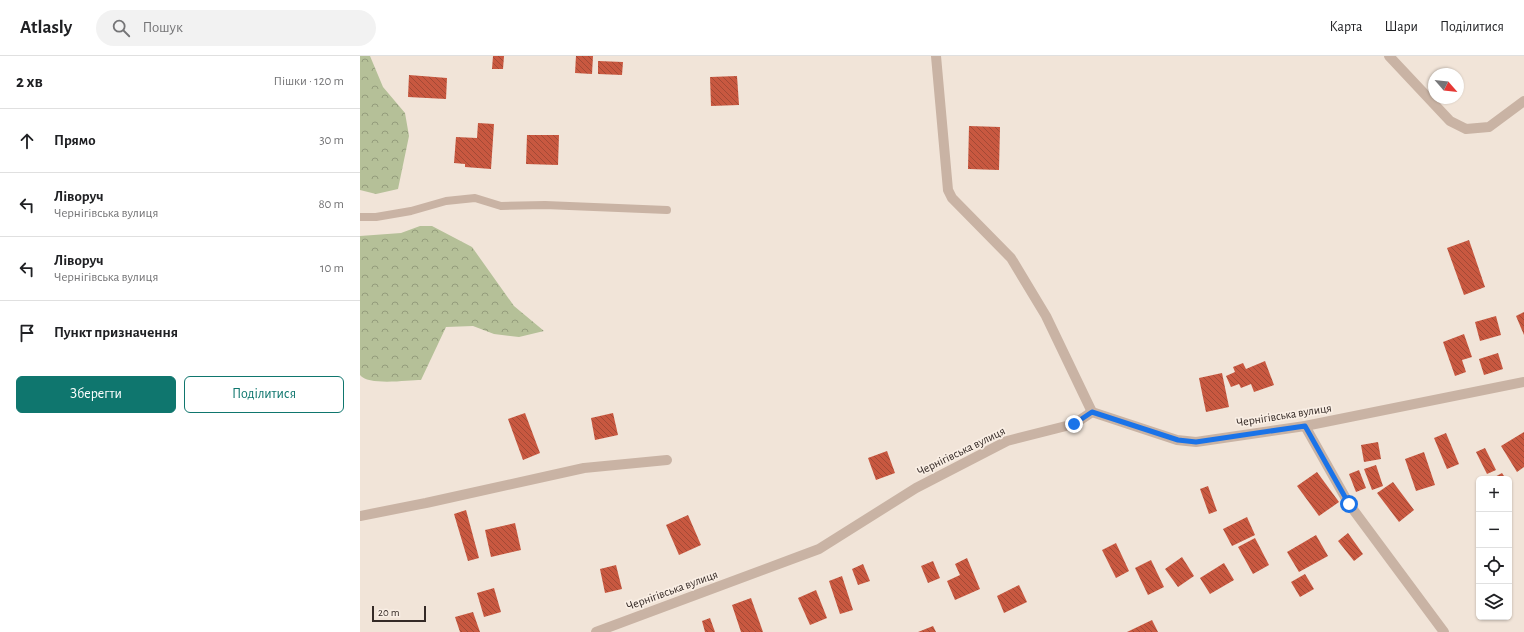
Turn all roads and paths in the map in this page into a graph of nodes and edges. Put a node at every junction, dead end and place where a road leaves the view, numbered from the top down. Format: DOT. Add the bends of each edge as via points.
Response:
graph roads {
  1 [pos="936,56"];
  2 [pos="1389,56"];
  3 [pos="1524,100"];
  4 [pos="667,210"];
  5 [pos="360,217"];
  6 [pos="1524,382"];
  7 [pos="1092,412"];
  8 [pos="1305,426"];
  9 [pos="667,460"];
  10 [pos="360,516"];
  11 [pos="596,632"];
  12 [pos="1444,632"];
  1 -- 7 [label="street" via="948,190 952,198 1011,258 1046,316"];
  2 -- 3 [label="street" via="1450,121 1466,130 1489,127"];
  4 -- 5 [label="lane" via="545,205 501,206 475,198 446,201 411,211"];
  6 -- 8 [label="street, Чернігівська вулиця"];
  7 -- 8 [label="street, Чернігівська вулиця" via="1178,440 1196,442"];
  7 -- 11 [label="street, Чернігівська вулиця" via="1074,424 1007,441 916,488 819,549"];
  8 -- 12 [label="street" via="1349,504"];
  9 -- 10 [label="street" via="584,468"];
}
